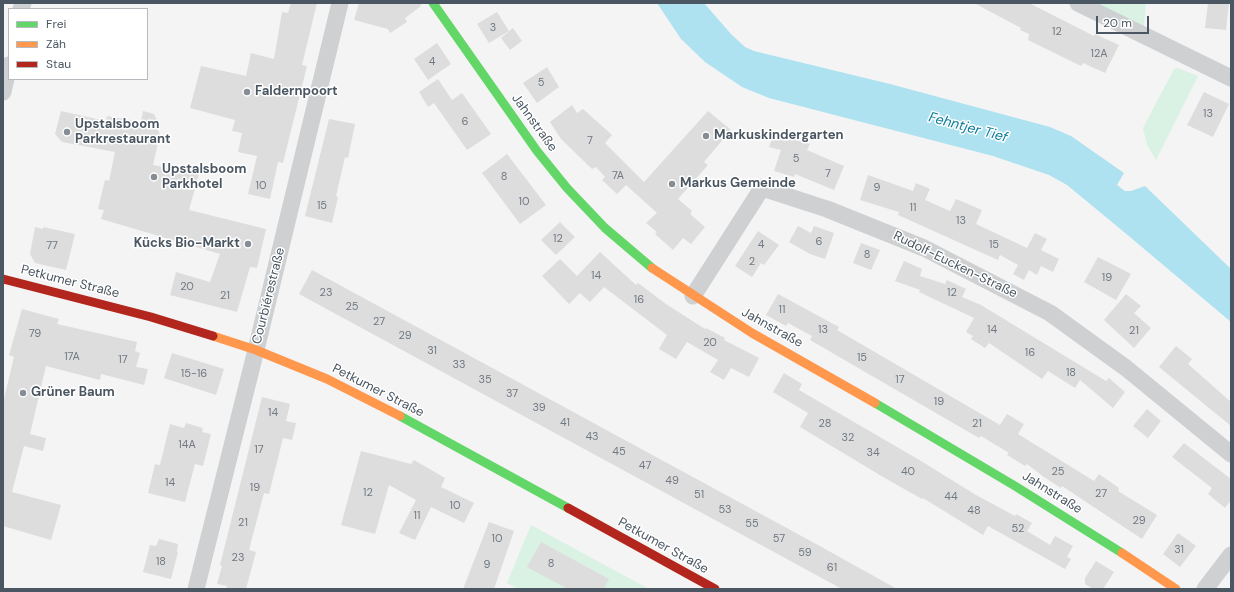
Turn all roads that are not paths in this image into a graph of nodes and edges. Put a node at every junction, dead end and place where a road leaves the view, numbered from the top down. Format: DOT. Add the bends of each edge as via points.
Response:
graph roads {
  1 [pos="340,3"];
  2 [pos="434,3"];
  3 [pos="1078,3"];
  4 [pos="8,70"];
  5 [pos="1231,78"];
  6 [pos="3,92"];
  7 [pos="3,279"];
  8 [pos="692,296"];
  9 [pos="256,350"];
  10 [pos="1231,454"];
  11 [pos="1231,555"];
  12 [pos="196,589"];
  13 [pos="715,589"];
  14 [pos="1176,589"];
  15 [pos="1204,589"];
  1 -- 9 [label="street, Courbiérestraße"];
  2 -- 8 [label="street, Jahnstraße" via="532,145 567,188 605,228 652,268"];
  3 -- 5 [label="street"];
  4 -- 6 [label="street"];
  7 -- 9 [label="street, Petkumer Straße" via="151,317"];
  8 -- 10 [label="street, Rudolf-Eucken-Straße" via="762,188 827,209 924,248 1050,313 1126,368"];
  8 -- 14 [label="street, Jahnstraße" via="1015,486"];
  9 -- 12 [label="street, Courbiérestraße"];
  9 -- 13 [label="street, Petkumer Straße" via="327,379 393,412"];
  11 -- 15 [label="street"];
}
